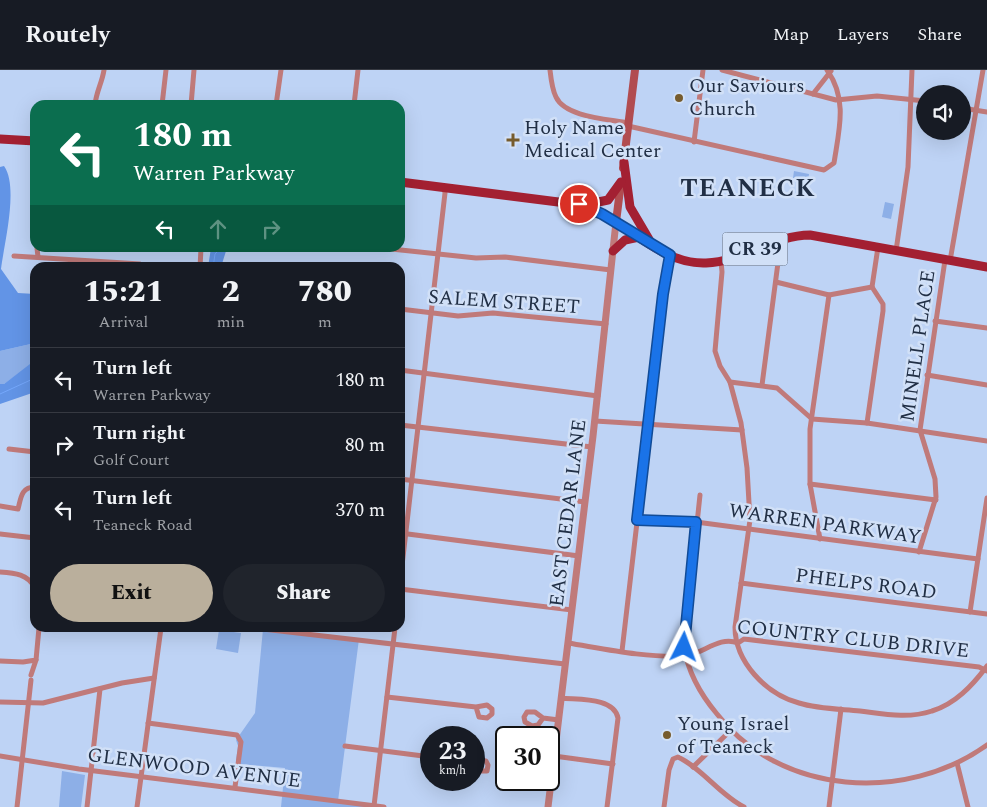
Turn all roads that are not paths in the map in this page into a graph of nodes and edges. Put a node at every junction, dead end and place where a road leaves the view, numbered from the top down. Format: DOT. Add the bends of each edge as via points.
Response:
graph roads {
  1 [pos="104,70"];
  2 [pos="166,70"];
  3 [pos="194,70"];
  4 [pos="280,70"];
  5 [pos="358,70"];
  6 [pos="550,70"];
  7 [pos="634,70"];
  8 [pos="703,70"];
  9 [pos="722,70"];
  10 [pos="912,70"];
  11 [pos="983,70"];
  12 [pos="829,71"];
  13 [pos="813,94"];
  14 [pos="909,98"];
  15 [pos="916,99"];
  16 [pos="95,100"];
  17 [pos="163,100"];
  18 [pos="191,100"];
  19 [pos="277,100"];
  20 [pos="355,100"];
  21 [pos="840,100"];
  22 [pos="971,109"];
  23 [pos="976,110"];
  24 [pos="987,112"];
  25 [pos="628,125"];
  26 [pos="0,140"];
  27 [pos="30,141"];
  28 [pos="694,142"];
  29 [pos="624,162"];
  30 [pos="621,182"];
  31 [pos="405,183"];
  32 [pos="444,188"];
  33 [pos="582,205"];
  34 [pos="616,222"];
  35 [pos="639,237"];
  36 [pos="777,241"];
  37 [pos="653,246"];
  38 [pos="878,247"];
  39 [pos="405,250"];
  40 [pos="613,251"];
  41 [pos="896,251"];
  42 [pos="37,252"];
  43 [pos="438,254"];
  44 [pos="670,255"];
  45 [pos="14,256"];
  46 [pos="38,258"];
  47 [pos="948,260"];
  48 [pos="721,261"];
  49 [pos="106,262"];
  50 [pos="987,267"];
  51 [pos="611,270"];
  52 [pos="776,282"];
  53 [pos="872,288"];
  54 [pos="829,295"];
  55 [pos="405,309"];
  56 [pos="431,312"];
  57 [pos="935,321"];
  58 [pos="606,324"];
  59 [pos="987,328"];
  60 [pos="405,371"];
  61 [pos="424,373"];
  62 [pos="927,375"];
  63 [pos="730,382"];
  64 [pos="762,385"];
  65 [pos="987,385"];
  66 [pos="598,396"];
  67 [pos="812,419"];
  68 [pos="595,421"];
  69 [pos="648,423"];
  70 [pos="867,423"];
  71 [pos="405,425"];
  72 [pos="418,426"];
  73 [pos="742,430"];
  74 [pos="920,430"];
  75 [pos="987,441"];
  76 [pos="592,447"];
  77 [pos="9,449"];
  78 [pos="30,451"];
  79 [pos="405,479"];
  80 [pos="412,480"];
  81 [pos="810,484"];
  82 [pos="30,487"];
  83 [pos="700,495"];
  84 [pos="987,498"];
  85 [pos="936,500"];
  86 [pos="585,502"];
  87 [pos="0,506"];
  88 [pos="637,520"];
  89 [pos="405,522"];
  90 [pos="696,522"];
  91 [pos="750,529"];
  92 [pos="0,534"];
  93 [pos="405,534"];
  94 [pos="30,537"];
  95 [pos="984,538"];
  96 [pos="820,539"];
  97 [pos="919,552"];
  98 [pos="579,556"];
  99 [pos="978,559"];
  100 [pos="0,572"];
  101 [pos="30,580"];
  102 [pos="741,583"];
  103 [pos="405,590"];
  104 [pos="572,610"];
  105 [pos="970,612"];
  106 [pos="987,614"];
  107 [pos="39,632"];
  108 [pos="160,632"];
  109 [pos="294,632"];
  110 [pos="394,632"];
  111 [pos="393,642"];
  112 [pos="568,643"];
  113 [pos="738,643"];
  114 [pos="622,651"];
  115 [pos="686,656"];
  116 [pos="36,660"];
  117 [pos="0,661"];
  118 [pos="565,664"];
  119 [pos="986,669"];
  120 [pos="154,678"];
  121 [pos="100,689"];
  122 [pos="387,697"];
  123 [pos="561,698"];
  124 [pos="0,702"];
  125 [pos="28,704"];
  126 [pos="476,707"];
  127 [pos="841,709"];
  128 [pos="543,718"];
  129 [pos="559,720"];
  130 [pos="148,723"];
  131 [pos="558,726"];
  132 [pos="731,730"];
  133 [pos="987,745"];
  134 [pos="345,746"];
  135 [pos="380,750"];
  136 [pos="420,755"];
  137 [pos="0,756"];
  138 [pos="560,757"];
  139 [pos="22,759"];
  140 [pos="485,761"];
  141 [pos="957,763"];
  142 [pos="612,764"];
  143 [pos="693,767"];
  144 [pos="92,770"];
  145 [pos="485,771"];
  146 [pos="141,776"];
  147 [pos="834,780"];
  148 [pos="235,787"];
  149 [pos="549,791"];
  150 [pos="374,806"];
  151 [pos="17,807"];
  152 [pos="87,807"];
  153 [pos="137,807"];
  154 [pos="384,807"];
  155 [pos="548,807"];
  156 [pos="607,807"];
  157 [pos="664,807"];
  158 [pos="744,807"];
  159 [pos="829,807"];
  160 [pos="968,807"];
  1 -- 16 [label="street"];
  2 -- 17 [label="street"];
  3 -- 18 [label="street"];
  4 -- 19 [label="street"];
  5 -- 20 [label="street"];
  6 -- 25 [label="street" via="556,98 568,110"];
  7 -- 25 [label="main road"];
  8 -- 28 [label="street"];
  9 -- 13 [label="street"];
  10 -- 14 [label="street"];
  11 -- 23 [label="street, MINELL PLACE"];
  12 -- 13 [label="street"];
  12 -- 21 [label="street"];
  13 -- 21 [label="street"];
  14 -- 15 [label="street"];
  14 -- 21 [label="street" via="877,96"];
  14 -- 41 [label="street" via="908,158"];
  21 -- 28 [label="street" via="841,116 834,163 829,168 816,170"];
  22 -- 23 [label="street"];
  23 -- 24 [label="street"];
  23 -- 47 [label="street, MINELL PLACE"];
  25 -- 28 [label="street"];
  25 -- 29 [label="main road"];
  26 -- 27 [label="main road"];
  29 -- 30 [label="main road"];
  29 -- 37 [label="main road" via="631,211"];
  30 -- 33 [label="main road" via="608,200"];
  30 -- 34 [label="main road"];
  31 -- 32 [label="main road, CR 39"];
  32 -- 33 [label="main road, CR 39"];
  32 -- 43 [label="street"];
  33 -- 34 [label="main road, CR 39"];
  34 -- 35 [label="main road, CR 39"];
  34 -- 40 [label="street, EAST CEDAR LANE"];
  35 -- 37 [label="main road, CR 39"];
  35 -- 40 [label="main road" via="625,240"];
  36 -- 38 [label="main road, CR 39" via="813,236"];
  36 -- 48 [label="main road, CR 39"];
  36 -- 52 [label="street" via="780,250"];
  37 -- 44 [label="main road, CR 39"];
  38 -- 41 [label="main road, CR 39"];
  38 -- 53 [label="street"];
  39 -- 43 [label="street"];
  40 -- 51 [label="street, EAST CEDAR LANE"];
  41 -- 47 [label="main road, CR 39"];
  42 -- 46 [label="street"];
  43 -- 51 [label="street" via="505,257"];
  43 -- 56 [label="street"];
  44 -- 48 [label="main road, CR 39" via="694,262"];
  44 -- 69 [label="street"];
  45 -- 46 [label="street"];
  46 -- 49 [label="street"];
  47 -- 50 [label="main road, CR 39"];
  47 -- 57 [label="street, MINELL PLACE"];
  48 -- 63 [label="street" via="715,342 717,358"];
  51 -- 58 [label="street, EAST CEDAR LANE"];
  52 -- 54 [label="street"];
  52 -- 64 [label="street"];
  53 -- 54 [label="street"];
  53 -- 70 [label="street" via="883,304 883,311"];
  54 -- 67 [label="street"];
  55 -- 56 [label="street, SALEM STREET"];
  56 -- 58 [label="street, SALEM STREET" via="458,316 493,313"];
  56 -- 61 [label="street"];
  57 -- 59 [label="street"];
  57 -- 62 [label="street, MINELL PLACE"];
  58 -- 66 [label="street, EAST CEDAR LANE"];
  60 -- 61 [label="street"];
  61 -- 66 [label="street"];
  61 -- 72 [label="street"];
  62 -- 65 [label="street"];
  62 -- 74 [label="street, MINELL PLACE"];
  63 -- 64 [label="street"];
  63 -- 73 [label="street"];
  64 -- 67 [label="street" via="782,391"];
  66 -- 68 [label="street, EAST CEDAR LANE"];
  67 -- 70 [label="street"];
  67 -- 81 [label="street"];
  68 -- 69 [label="street"];
  68 -- 76 [label="street, EAST CEDAR LANE"];
  69 -- 73 [label="street"];
  69 -- 88 [label="street"];
  70 -- 74 [label="street"];
  71 -- 72 [label="street"];
  72 -- 76 [label="street"];
  72 -- 80 [label="street"];
  73 -- 91 [label="street"];
  74 -- 75 [label="street"];
  74 -- 85 [label="street, MINELL PLACE" via="935,479"];
  76 -- 86 [label="street, EAST CEDAR LANE"];
  77 -- 78 [label="street"];
  79 -- 80 [label="street"];
  80 -- 86 [label="street"];
  80 -- 89 [label="street"];
  81 -- 85 [label="street"];
  81 -- 96 [label="street"];
  82 -- 87 [label="street" via="22,492 18,509"];
  83 -- 90 [label="street"];
  84 -- 95 [label="street"];
  85 -- 97 [label="street, MINELL PLACE"];
  86 -- 98 [label="street, EAST CEDAR LANE"];
  88 -- 90 [label="street, WARREN PARKWAY"];
  88 -- 114 [label="street"];
  90 -- 91 [label="street, WARREN PARKWAY"];
  90 -- 115 [label="street" via="684,638"];
  91 -- 96 [label="street, WARREN PARKWAY"];
  91 -- 102 [label="street"];
  92 -- 94 [label="street"];
  93 -- 98 [label="street"];
  95 -- 99 [label="street"];
  96 -- 97 [label="street, WARREN PARKWAY"];
  97 -- 99 [label="street, WARREN PARKWAY"];
  98 -- 104 [label="street, EAST CEDAR LANE"];
  99 -- 105 [label="street"];
  100 -- 101 [label="street" via="24,576"];
  102 -- 105 [label="street, PHELPS ROAD"];
  102 -- 113 [label="street" via="735,627"];
  103 -- 104 [label="street"];
  104 -- 112 [label="street, EAST CEDAR LANE"];
  105 -- 106 [label="street, PHELPS ROAD"];
  107 -- 116 [label="street"];
  108 -- 120 [label="street"];
  109 -- 111 [label="street"];
  110 -- 111 [label="street"];
  111 -- 118 [label="street"];
  111 -- 122 [label="street"];
  112 -- 114 [label="street, COUNTRY CLUB DRIVE"];
  112 -- 118 [label="street, EAST CEDAR LANE"];
  113 -- 115 [label="street, COUNTRY CLUB DRIVE" via="731,640 722,642"];
  113 -- 119 [label="street, COUNTRY CLUB DRIVE" via="744,639"];
  113 -- 127 [label="street" via="752,673 777,694 803,704"];
  114 -- 115 [label="street, COUNTRY CLUB DRIVE"];
  115 -- 132 [label="street" via="704,696"];
  116 -- 117 [label="street"];
  116 -- 125 [label="street"];
  118 -- 123 [label="street, EAST CEDAR LANE"];
  119 -- 127 [label="street" via="958,698 930,712 898,716"];
  120 -- 121 [label="street"];
  120 -- 130 [label="street"];
  121 -- 125 [label="street" via="56,701"];
  121 -- 144 [label="street"];
  122 -- 126 [label="street"];
  122 -- 135 [label="street"];
  123 -- 129 [label="street, EAST CEDAR LANE"];
  123 -- 142 [label="street" via="606,704 616,711 618,718"];
  124 -- 125 [label="street"];
  125 -- 139 [label="street"];
  127 -- 147 [label="street"];
  128 -- 129 [label="street"];
  129 -- 131 [label="street, EAST CEDAR LANE"];
  130 -- 146 [label="street"];
  130 -- 148 [label="street" via="237,735 241,742"];
  132 -- 143 [label="street"];
  132 -- 147 [label="street" via="783,766"];
  133 -- 141 [label="street"];
  134 -- 135 [label="street"];
  135 -- 136 [label="street"];
  135 -- 150 [label="street"];
  137 -- 139 [label="street, GLENWOOD AVENUE"];
  138 -- 142 [label="street"];
  139 -- 144 [label="street, GLENWOOD AVENUE"];
  139 -- 151 [label="street"];
  140 -- 145 [label="street" via="488,765"];
  141 -- 147 [label="street" via="907,780 876,784"];
  141 -- 160 [label="street"];
  142 -- 156 [label="street"];
  143 -- 157 [label="street" via="678,757 673,759"];
  143 -- 158 [label="street" via="724,796"];
  144 -- 146 [label="street, GLENWOOD AVENUE"];
  144 -- 152 [label="street"];
  146 -- 148 [label="street, GLENWOOD AVENUE"];
  146 -- 153 [label="street"];
  147 -- 159 [label="street"];
  148 -- 150 [label="street, GLENWOOD AVENUE"];
  149 -- 155 [label="street, EAST CEDAR LANE"];
  150 -- 154 [label="street, GLENWOOD AVENUE"];
}
